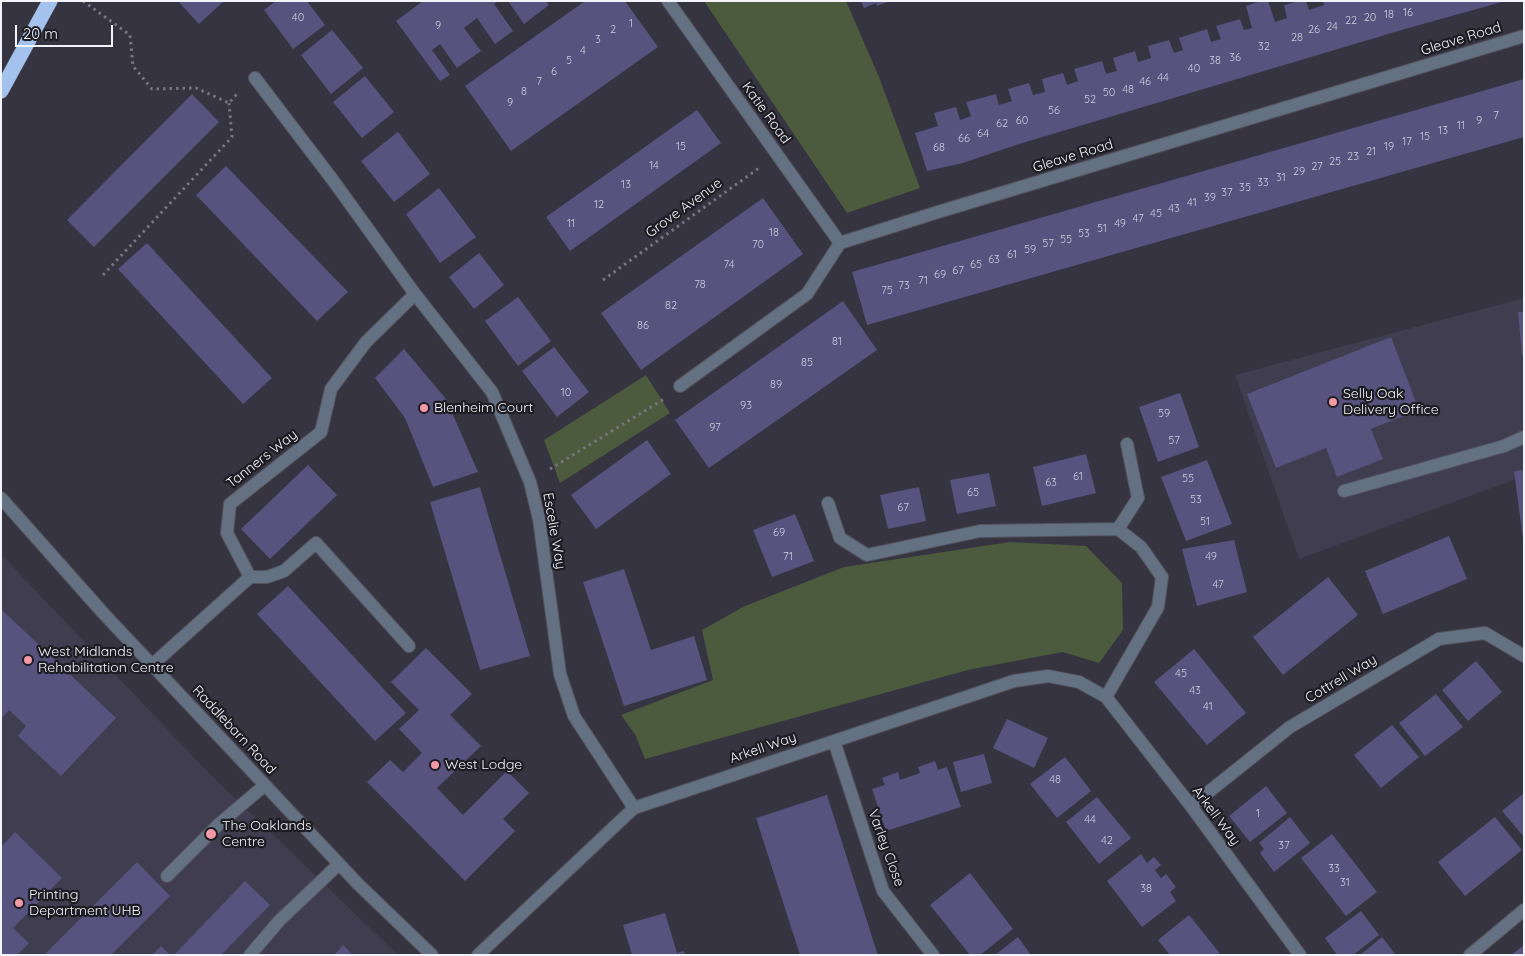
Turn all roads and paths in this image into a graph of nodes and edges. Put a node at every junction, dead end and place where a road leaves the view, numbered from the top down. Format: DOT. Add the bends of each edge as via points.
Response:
graph roads {
  1 [pos="50,1"];
  2 [pos="83,1"];
  3 [pos="668,1"];
  4 [pos="1524,36"];
  5 [pos="255,78"];
  6 [pos="1,92"];
  7 [pos="229,103"];
  8 [pos="778,155"];
  9 [pos="840,243"];
  10 [pos="103,275"];
  11 [pos="603,280"];
  12 [pos="415,294"];
  13 [pos="680,386"];
  14 [pos="1524,437"];
  15 [pos="1127,444"];
  16 [pos="530,482"];
  17 [pos="1344,492"];
  18 [pos="1,498"];
  19 [pos="828,504"];
  20 [pos="1118,529"];
  21 [pos="250,577"];
  22 [pos="409,646"];
  23 [pos="1524,656"];
  24 [pos="152,665"];
  25 [pos="1106,698"];
  26 [pos="834,740"];
  27 [pos="265,785"];
  28 [pos="1191,806"];
  29 [pos="634,808"];
  30 [pos="340,864"];
  31 [pos="166,876"];
  32 [pos="1524,910"];
  33 [pos="250,955"];
  34 [pos="432,955"];
  35 [pos="478,955"];
  36 [pos="933,955"];
  37 [pos="1300,955"];
  38 [pos="1470,955"];
  1 -- 6 [label="highway"];
  2 -- 7 [label="path" via="130,35 133,66 152,89 196,88"];
  3 -- 8 [label="street, Katie Road"];
  4 -- 9 [label="street, Gleave Road"];
  5 -- 7 [label="path"];
  5 -- 12 [label="street, Escelie Way"];
  7 -- 10 [label="path" via="232,137"];
  8 -- 9 [label="street, Katie Road"];
  8 -- 11 [label="path, Grove Avenue"];
  9 -- 13 [label="street" via="807,294"];
  12 -- 16 [label="street, Escelie Way" via="492,392"];
  12 -- 21 [label="street, Tanners Way" via="366,342 331,388 321,432 230,504 227,533"];
  13 -- 16 [label="path"];
  14 -- 17 [label="street" via="1504,446"];
  15 -- 20 [label="street" via="1138,498"];
  16 -- 29 [label="street, Escelie Way" via="539,519 560,674 574,716"];
  18 -- 24 [label="street, Raddlebarn Road"];
  19 -- 20 [label="street" via="840,538 867,555 980,531"];
  20 -- 25 [label="street" via="1141,547 1162,577 1158,607"];
  21 -- 22 [label="street" via="267,577 284,571 316,543"];
  21 -- 24 [label="street"];
  23 -- 28 [label="street, Cottrell Way" via="1485,633 1439,639 1290,727"];
  24 -- 27 [label="street, Raddlebarn Road"];
  25 -- 26 [label="street, Arkell Way" via="1079,682 1048,676 1014,681"];
  25 -- 28 [label="street, Arkell Way"];
  26 -- 29 [label="street, Arkell Way"];
  26 -- 36 [label="street, Varley Close" via="883,891"];
  27 -- 30 [label="street, Raddlebarn Road"];
  27 -- 31 [label="street"];
  28 -- 37 [label="street, Arkell Way"];
  29 -- 35 [label="street, Arkell Way"];
  30 -- 33 [label="street" via="279,921"];
  30 -- 34 [label="street, Raddlebarn Road"];
  32 -- 38 [label="street"];
}
